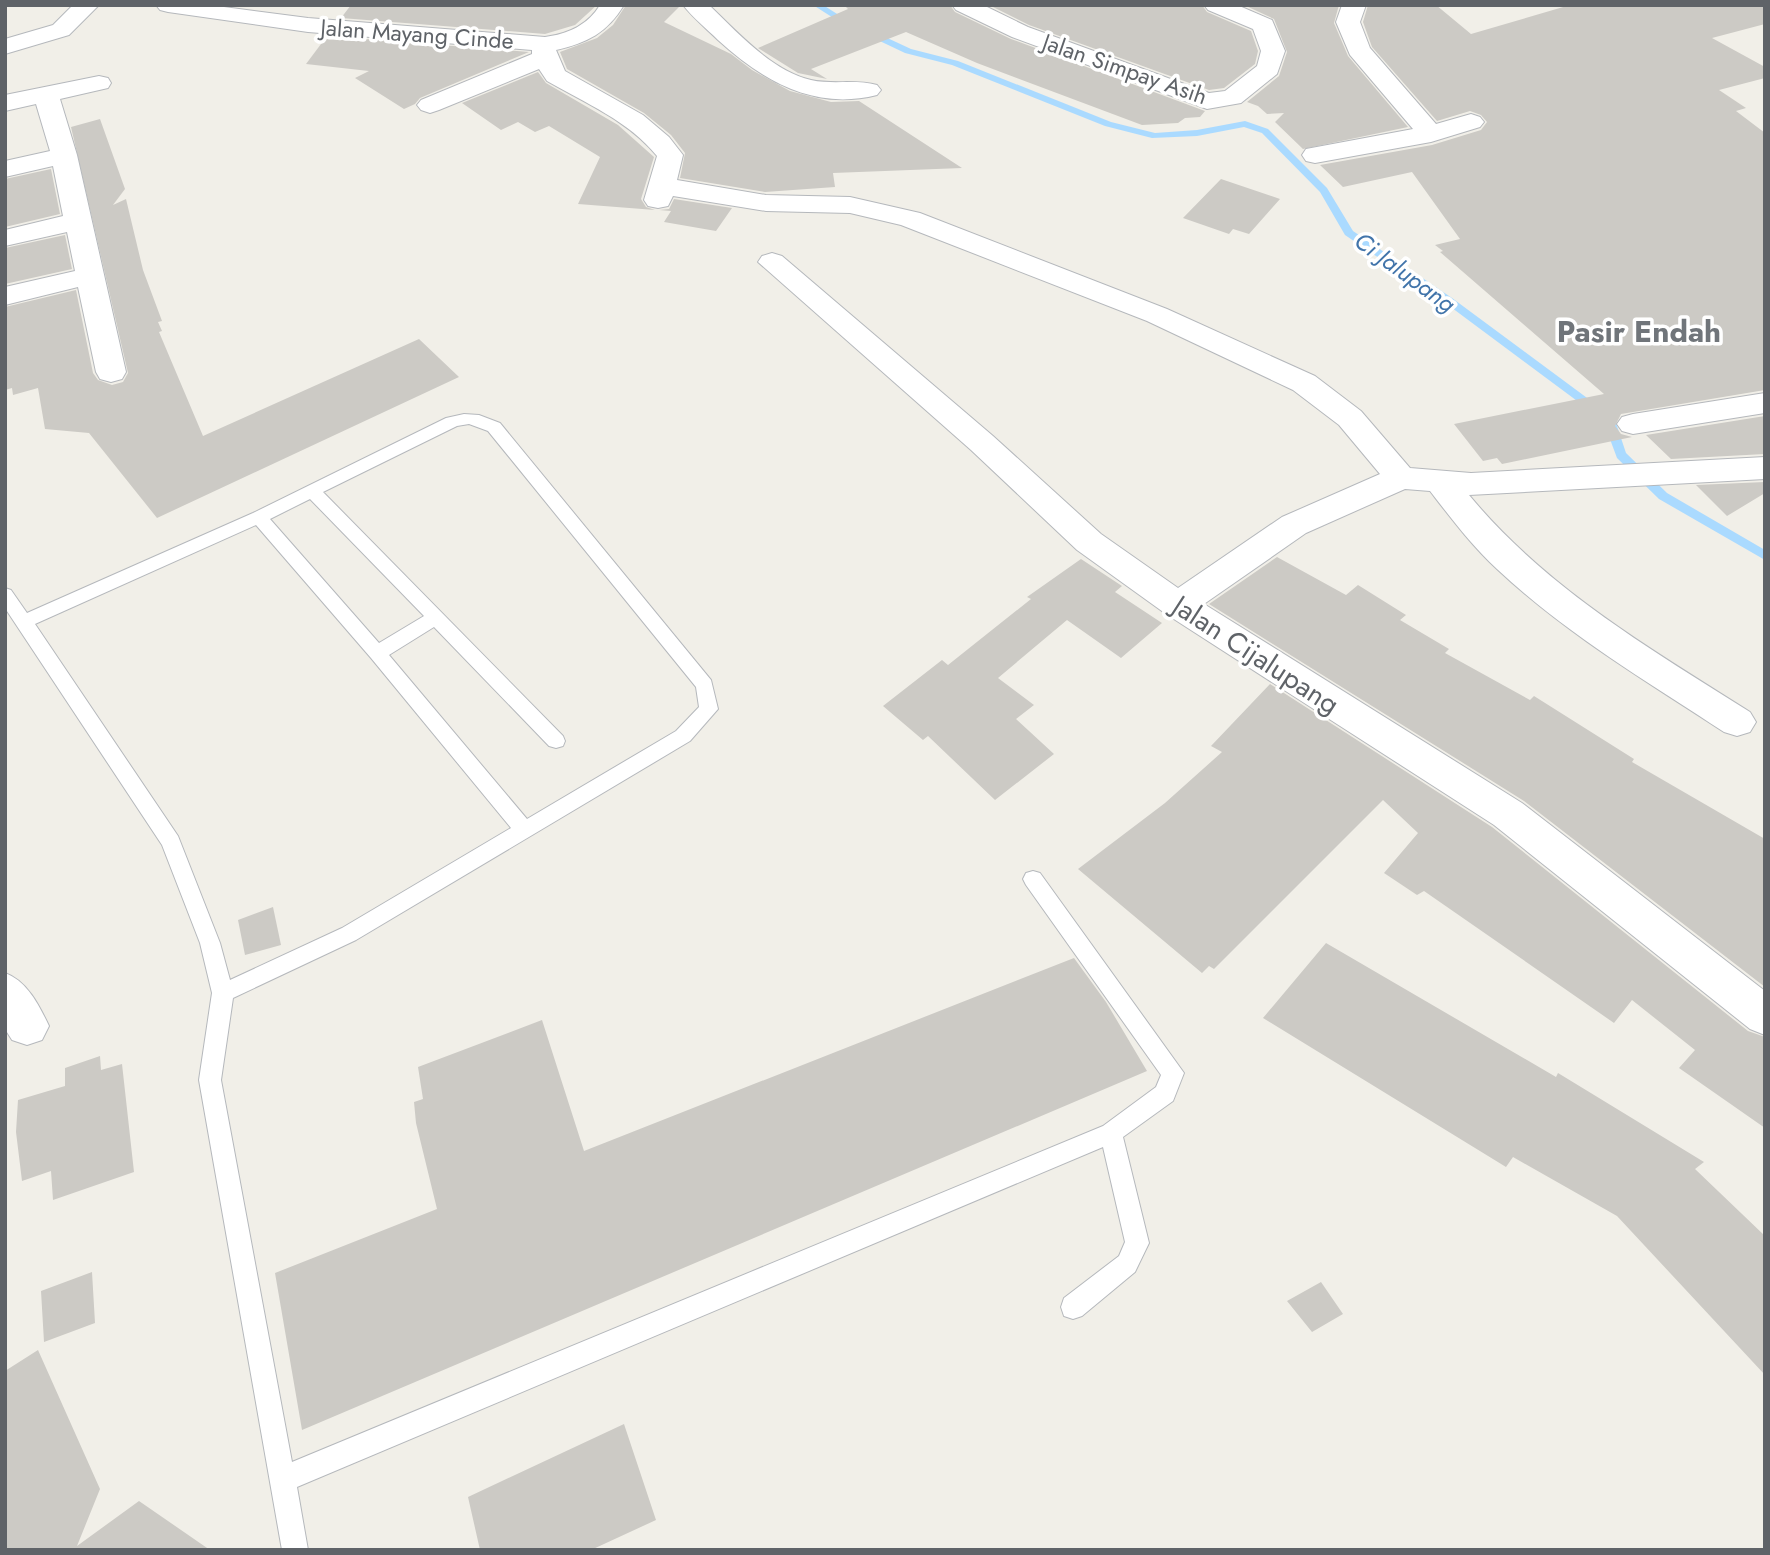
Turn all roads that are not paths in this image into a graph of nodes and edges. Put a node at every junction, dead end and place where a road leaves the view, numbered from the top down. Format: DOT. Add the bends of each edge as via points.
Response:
graph roads {
  1 [pos="87,5"];
  2 [pos="168,5"];
  3 [pos="612,5"];
  4 [pos="695,5"];
  5 [pos="964,5"];
  6 [pos="1216,5"];
  7 [pos="1354,5"];
  8 [pos="5,47"];
  9 [pos="545,51"];
  10 [pos="99,83"];
  11 [pos="868,90"];
  12 [pos="46,94"];
  13 [pos="5,103"];
  14 [pos="430,105"];
  15 [pos="1471,122"];
  16 [pos="1431,134"];
  17 [pos="64,155"];
  18 [pos="1315,155"];
  19 [pos="5,169"];
  20 [pos="79,221"];
  21 [pos="5,238"];
  22 [pos="772,262"];
  23 [pos="90,276"];
  24 [pos="5,296"];
  25 [pos="111,372"];
  26 [pos="1759,412"];
  27 [pos="1633,424"];
  28 [pos="1765,468"];
  29 [pos="1401,478"];
  30 [pos="1441,483"];
  31 [pos="312,491"];
  32 [pos="259,517"];
  33 [pos="5,594"];
  34 [pos="1178,605"];
  35 [pos="436,617"];
  36 [pos="23,622"];
  37 [pos="377,653"];
  38 [pos="1737,722"];
  39 [pos="556,741"];
  40 [pos="524,830"];
  41 [pos="1033,879"];
  42 [pos="223,993"];
  43 [pos="1765,1016"];
  44 [pos="1111,1133"];
  45 [pos="1073,1307"];
  46 [pos="281,1480"];
  47 [pos="295,1550"];
  1 -- 8 [label="street" via="61,30"];
  2 -- 9 [label="street, Jalan Mayang Cinde" via="233,18"];
  3 -- 9 [label="street, Jalan Mayang Cinde" via="597,26"];
  4 -- 11 [label="street" via="783,78 811,88"];
  5 -- 6 [label="street, Jalan Simpay Asih" via="1020,32 1207,101 1219,101 1232,98 1268,69 1273,51 1264,25"];
  7 -- 16 [label="street" via="1348,22 1359,50"];
  9 -- 14 [label="street"];
  9 -- 29 [label="street" via="556,76 664,145 670,155 660,193 850,205 910,219 1157,315 1304,383 1350,418"];
  10 -- 12 [label="street"];
  12 -- 13 [label="street"];
  12 -- 17 [label="street"];
  15 -- 16 [label="street"];
  16 -- 18 [label="street"];
  17 -- 19 [label="street"];
  17 -- 20 [label="street"];
  20 -- 21 [label="street"];
  20 -- 23 [label="street"];
  22 -- 34 [label="street, Jalan Cijalupang" via="982,443 1088,542"];
  23 -- 24 [label="street"];
  23 -- 25 [label="street"];
  26 -- 27 [label="street"];
  28 -- 30 [label="street"];
  29 -- 30 [label="street"];
  29 -- 34 [label="street" via="1294,525"];
  30 -- 38 [label="street" via="1506,558 1548,596"];
  31 -- 32 [label="lane"];
  31 -- 35 [label="lane"];
  31 -- 40 [label="lane" via="452,422 470,417 484,420 705,685 709,709 683,736"];
  32 -- 36 [label="lane"];
  32 -- 37 [label="lane"];
  33 -- 36 [label="lane"];
  34 -- 43 [label="street, Jalan Cijalupang" via="1508,814"];
  35 -- 37 [label="lane"];
  35 -- 39 [label="lane"];
  36 -- 42 [label="lane" via="171,842 210,943"];
  37 -- 40 [label="lane"];
  40 -- 42 [label="lane" via="349,934"];
  41 -- 44 [label="lane" via="1173,1073 1165,1094"];
  42 -- 46 [label="lane" via="211,1080"];
  44 -- 45 [label="lane" via="1137,1243 1127,1264"];
  44 -- 46 [label="lane"];
  46 -- 47 [label="lane"];
}
